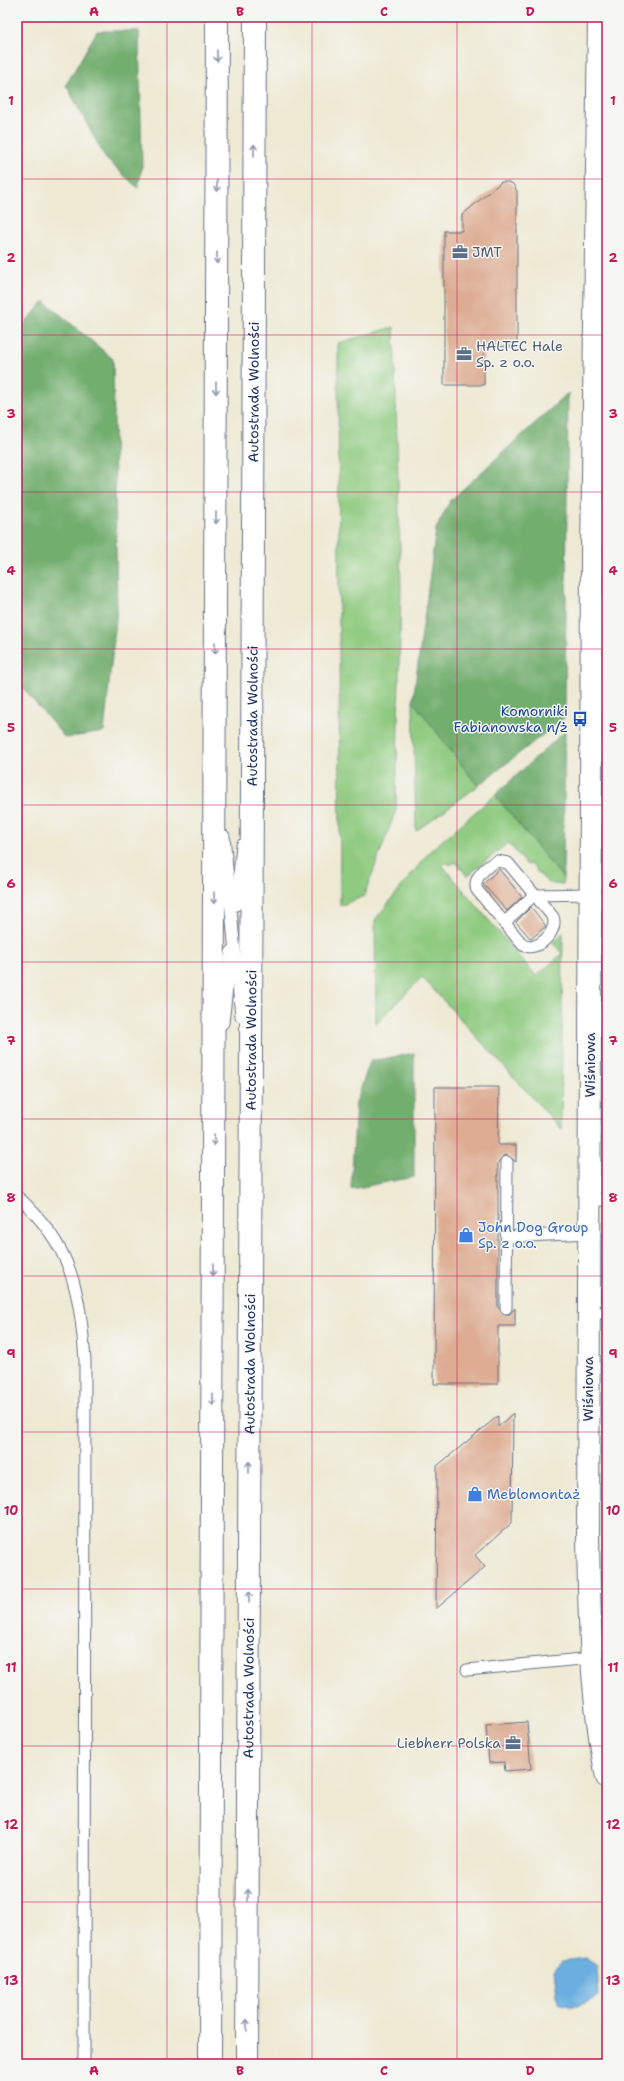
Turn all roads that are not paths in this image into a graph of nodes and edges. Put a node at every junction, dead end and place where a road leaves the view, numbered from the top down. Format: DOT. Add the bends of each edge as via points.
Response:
graph roads {
  1 [pos="218,17"];
  2 [pos="255,17"];
  3 [pos="599,17"];
  4 [pos="599,646"];
  5 [pos="215,747"];
  6 [pos="253,748"];
  7 [pos="596,886"];
  8 [pos="534,895"];
  9 [pos="504,923"];
  10 [pos="233,929"];
  11 [pos="599,1016"];
  12 [pos="214,1109"];
  13 [pos="250,1110"];
  14 [pos="507,1162"];
  15 [pos="17,1196"];
  16 [pos="598,1200"];
  17 [pos="589,1233"];
  18 [pos="507,1237"];
  19 [pos="506,1308"];
  20 [pos="598,1313"];
  21 [pos="592,1658"];
  22 [pos="467,1670"];
  23 [pos="607,1777"];
  24 [pos="84,2064"];
  25 [pos="210,2064"];
  26 [pos="247,2064"];
  1 -- 5 [label="main road, one-way"];
  6 -- 2 [label="main road, Autostrada Wolności, one-way"];
  3 -- 4 [label="main road, Wiśniowa" via="594,352"];
  4 -- 7 [label="main road, Wiśniowa"];
  5 -- 10 [label="lane"];
  5 -- 12 [label="main road, one-way"];
  6 -- 10 [label="lane"];
  6 -- 13 [label="main road, Autostrada Wolności"];
  7 -- 8 [label="lane"];
  7 -- 11 [label="main road, Wiśniowa"];
  8 -- 9 [label="lane"];
  8 -- 9 [label="lane" via="553,917 555,925 552,932 535,946 526,947"];
  8 -- 9 [label="lane" via="505,861 494,863 478,877 475,883 477,890"];
  10 -- 12 [label="lane"];
  10 -- 13 [label="lane"];
  11 -- 16 [label="main road, Wiśniowa"];
  12 -- 25 [label="main road, one-way"];
  26 -- 13 [label="main road, Autostrada Wolności, one-way"];
  14 -- 18 [label="lane"];
  15 -- 24 [label="lane" via="45,1223 59,1245 70,1270 83,1328"];
  16 -- 17 [label="main road, Wiśniowa"];
  17 -- 18 [label="lane"];
  17 -- 20 [label="main road, Wiśniowa"];
  18 -- 19 [label="lane"];
  20 -- 21 [label="main road, Wiśniowa" via="588,1535"];
  21 -- 22 [label="lane"];
  21 -- 23 [label="main road, Wiśniowa" via="595,1700"];
}
